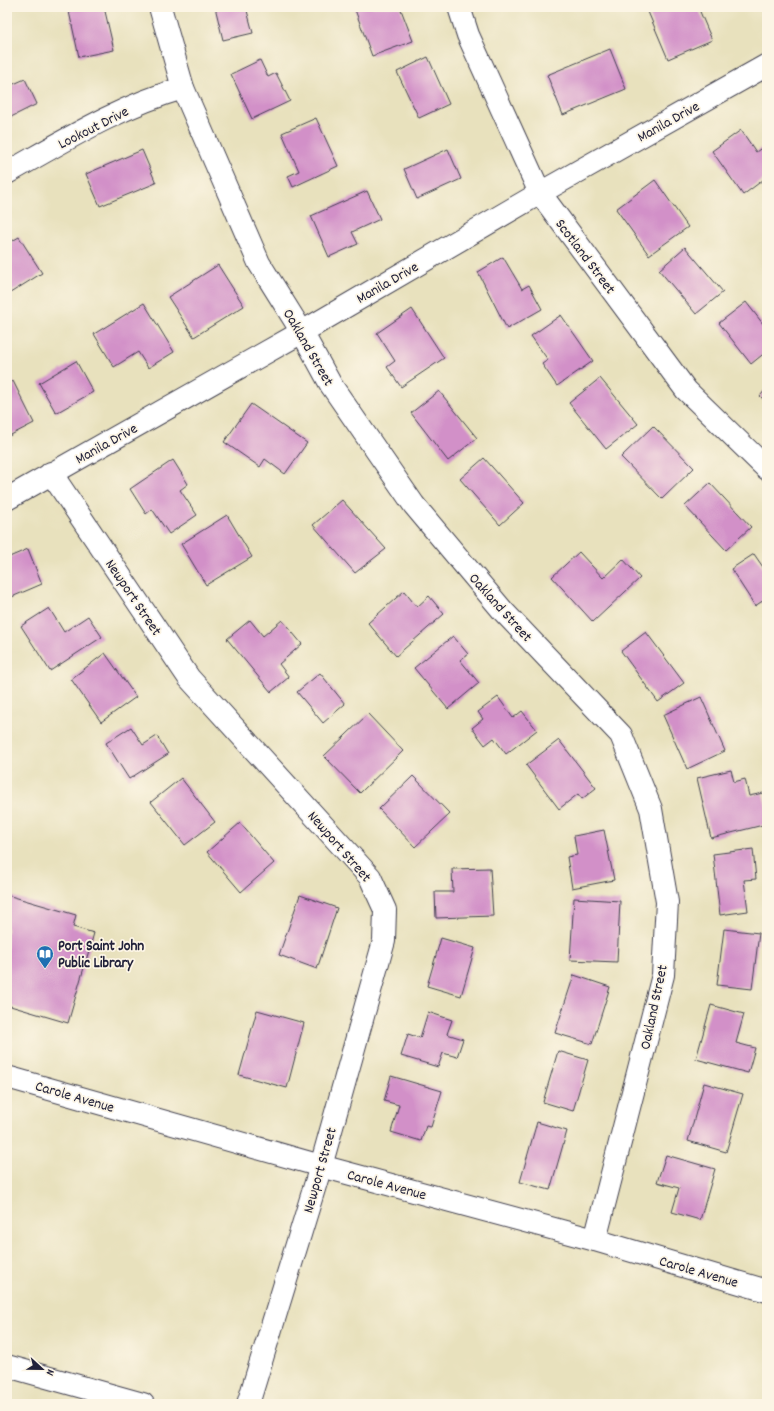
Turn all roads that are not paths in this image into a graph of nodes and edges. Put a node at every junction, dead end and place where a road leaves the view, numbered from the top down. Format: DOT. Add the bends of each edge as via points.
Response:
graph roads {
  1 [pos="160,7"];
  2 [pos="459,7"];
  3 [pos="767,65"];
  4 [pos="183,88"];
  5 [pos="7,174"];
  6 [pos="540,193"];
  7 [pos="302,332"];
  8 [pos="767,469"];
  9 [pos="51,473"];
  10 [pos="7,499"];
  11 [pos="7,1076"];
  12 [pos="321,1166"];
  13 [pos="595,1240"];
  14 [pos="767,1291"];
  15 [pos="7,1366"];
  16 [pos="143,1404"];
  17 [pos="248,1404"];
  1 -- 4 [label="street, Oakland Street"];
  2 -- 6 [label="street, Scotland Street" via="468,35"];
  3 -- 6 [label="street, Manila Drive"];
  4 -- 5 [label="street, Lookout Drive" via="143,101 99,121"];
  4 -- 7 [label="street, Oakland Street" via="258,263"];
  6 -- 7 [label="street, Manila Drive"];
  6 -- 8 [label="street, Scotland Street" via="686,390"];
  7 -- 9 [label="street, Manila Drive"];
  7 -- 13 [label="street, Oakland Street" via="331,385 414,505 504,612 621,736 651,809 668,902 663,975"];
  9 -- 10 [label="street, Manila Drive"];
  9 -- 12 [label="street, Newport Street" via="189,678 370,877 385,910 384,941"];
  11 -- 12 [label="street, Carole Avenue"];
  12 -- 13 [label="street, Carole Avenue"];
  12 -- 17 [label="street, Newport Street"];
  13 -- 14 [label="street, Carole Avenue"];
  15 -- 16 [label="street"];
}
